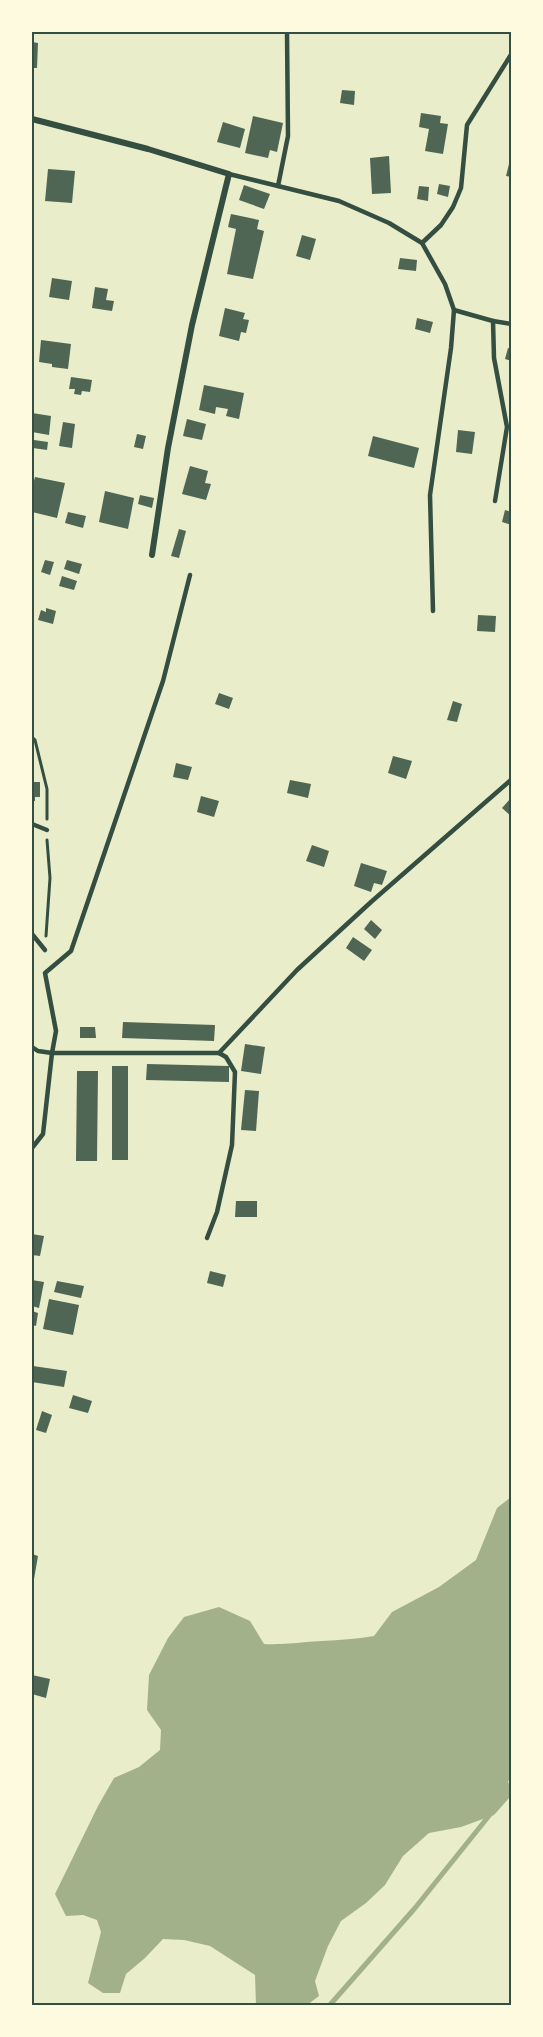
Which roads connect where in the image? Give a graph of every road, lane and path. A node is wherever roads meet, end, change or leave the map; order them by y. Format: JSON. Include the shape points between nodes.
{"nodes":[{"id":1,"x":287,"y":32,"type":"edge"},
{"id":2,"x":512,"y":53,"type":"edge"},
{"id":3,"x":32,"y":119,"type":"edge"},
{"id":4,"x":229,"y":174,"type":"junction"},
{"id":5,"x":278,"y":186,"type":"junction"},
{"id":6,"x":422,"y":243,"type":"junction"},
{"id":7,"x":454,"y":310,"type":"junction"},
{"id":8,"x":494,"y":321,"type":"junction"},
{"id":9,"x":512,"y":324,"type":"edge"},
{"id":10,"x":495,"y":501,"type":"dead end"},
{"id":11,"x":152,"y":555,"type":"dead end"},
{"id":12,"x":190,"y":575,"type":"dead end"},
{"id":13,"x":433,"y":611,"type":"dead end"},
{"id":14,"x":512,"y":779,"type":"edge"},
{"id":15,"x":32,"y":824,"type":"edge"},
{"id":16,"x":47,"y":830,"type":"dead end"},
{"id":17,"x":32,"y":934,"type":"edge"},
{"id":18,"x":45,"y":951,"type":"dead end"},
{"id":19,"x":32,"y":1047,"type":"edge"},
{"id":20,"x":52,"y":1053,"type":"junction"},
{"id":21,"x":219,"y":1053,"type":"junction"},
{"id":22,"x":32,"y":1148,"type":"edge"},
{"id":23,"x":207,"y":1238,"type":"dead end"}],
"edges":[{"from":1,"to":5,"type":"lane","via":[[288,136]]},
{"from":2,"to":6,"type":"lane","via":[[467,125],[463,177],[453,207]]},
{"from":3,"to":4,"type":"street"},
{"from":4,"to":5,"type":"lane"},
{"from":4,"to":11,"type":"street","via":[[192,325]]},
{"from":5,"to":6,"type":"lane","via":[[339,201]]},
{"from":6,"to":7,"type":"lane","via":[[445,284]]},
{"from":7,"to":8,"type":"lane"},
{"from":7,"to":13,"type":"lane","via":[[430,495]]},
{"from":8,"to":9,"type":"lane"},
{"from":8,"to":10,"type":"lane","via":[[494,358],[507,427]]},
{"from":12,"to":20,"type":"lane","via":[[163,681],[70,951],[45,973],[56,1031]]},
{"from":14,"to":21,"type":"lane","via":[[297,970]]},
{"from":15,"to":16,"type":"lane"},
{"from":17,"to":18,"type":"lane"},
{"from":19,"to":20,"type":"lane"},
{"from":20,"to":21,"type":"lane"},
{"from":20,"to":22,"type":"lane","via":[[43,1134]]},
{"from":21,"to":23,"type":"lane","via":[[235,1072],[232,1145]]}]}
